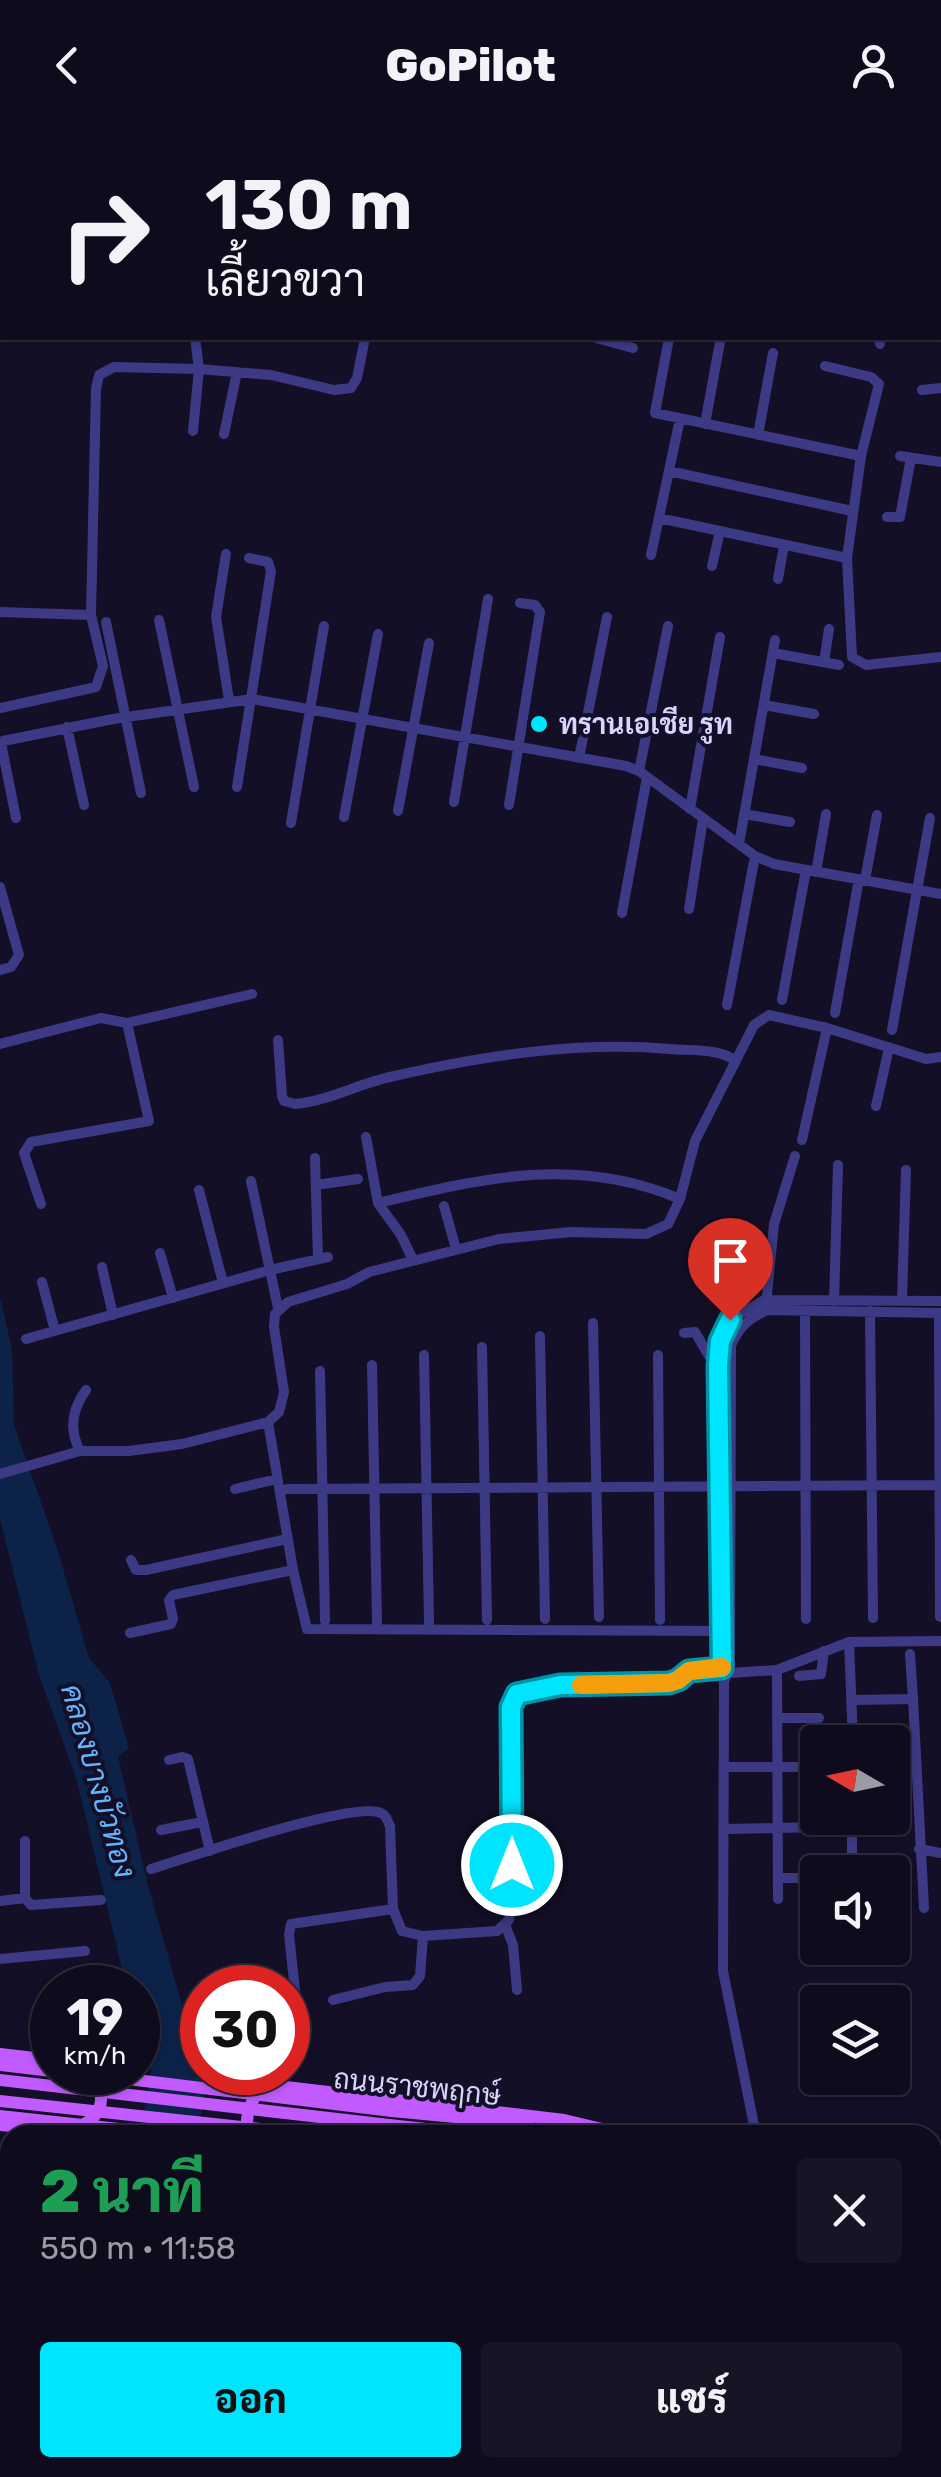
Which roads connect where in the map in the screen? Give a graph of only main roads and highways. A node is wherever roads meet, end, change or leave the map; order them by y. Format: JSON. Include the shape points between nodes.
{"nodes":[{"id":1,"x":0,"y":2054,"type":"edge"},
{"id":2,"x":30,"y":2057,"type":"edge"},
{"id":3,"x":0,"y":2065,"type":"edge"},
{"id":4,"x":30,"y":2068,"type":"edge"},
{"id":5,"x":0,"y":2080,"type":"edge"},
{"id":6,"x":160,"y":2085,"type":"edge"},
{"id":7,"x":101,"y":2095,"type":"edge"},
{"id":8,"x":0,"y":2101,"type":"edge"},
{"id":9,"x":0,"y":2116,"type":"edge"},
{"id":10,"x":390,"y":2118,"type":"junction"},
{"id":11,"x":80,"y":2125,"type":"edge"},
{"id":12,"x":82,"y":2125,"type":"edge"},
{"id":13,"x":223,"y":2125,"type":"edge"},
{"id":14,"x":247,"y":2125,"type":"edge"},
{"id":15,"x":428,"y":2125,"type":"edge"},
{"id":16,"x":497,"y":2125,"type":"edge"},
{"id":17,"x":585,"y":2125,"type":"edge"}],
"edges":[{"from":1,"to":2,"type":"main road"},
{"from":3,"to":4,"type":"main road"},
{"from":5,"to":10,"type":"main road","name":"ถนนราชพฤกษ์","bridge":true},
{"from":6,"to":10,"type":"main road","name":"ถนนราชพฤกษ์","bridge":true},
{"from":7,"to":11,"type":"main road","via":[[95,2116]]},
{"from":8,"to":13,"type":"main road","bridge":true},
{"from":9,"to":12,"type":"main road","bridge":true},
{"from":10,"to":15,"type":"main road","name":"ถนนราชพฤกษ์"},
{"from":10,"to":16,"type":"main road","name":"ถนนราชพฤกษ์"},
{"from":14,"to":17,"type":"main road","via":[[255,2095],[270,2085]]}]}
